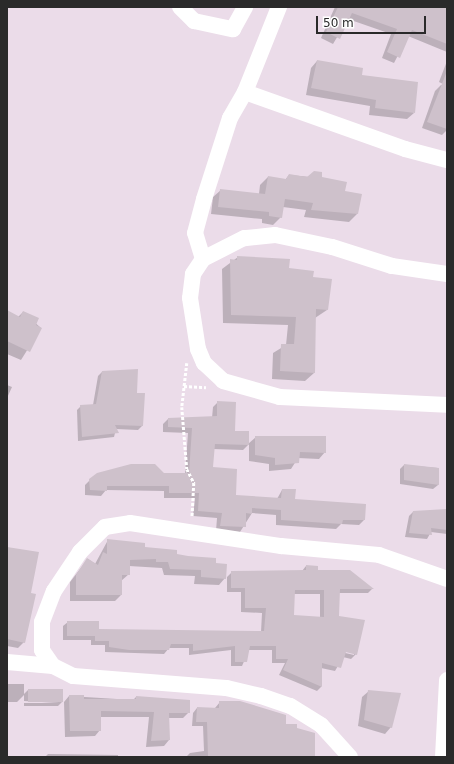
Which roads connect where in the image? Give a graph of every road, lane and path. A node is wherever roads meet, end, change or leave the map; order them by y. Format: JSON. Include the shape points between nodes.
{"nodes":[{"id":1,"x":180,"y":7,"type":"edge"},
{"id":2,"x":246,"y":7,"type":"edge"},
{"id":3,"x":279,"y":7,"type":"edge"},
{"id":4,"x":245,"y":92,"type":"junction"},
{"id":5,"x":447,"y":160,"type":"edge"},
{"id":6,"x":203,"y":259,"type":"junction"},
{"id":7,"x":447,"y":274,"type":"edge"},
{"id":8,"x":188,"y":356,"type":"dead end"},
{"id":9,"x":447,"y":405,"type":"edge"},
{"id":10,"x":190,"y":534,"type":"junction"},
{"id":11,"x":447,"y":579,"type":"edge"},
{"id":12,"x":7,"y":662,"type":"edge"},
{"id":13,"x":53,"y":666,"type":"junction"},
{"id":14,"x":447,"y":680,"type":"edge"},
{"id":15,"x":350,"y":757,"type":"edge"},
{"id":16,"x":443,"y":757,"type":"edge"}],
"edges":[{"from":1,"to":2,"type":"street","via":[[194,21],[233,29]]},
{"from":3,"to":4,"type":"street"},
{"from":4,"to":5,"type":"street","via":[[405,149]]},
{"from":4,"to":6,"type":"street","via":[[230,118],[195,233]]},
{"from":6,"to":7,"type":"street","via":[[244,238],[274,235],[332,247],[392,266]]},
{"from":6,"to":9,"type":"street","via":[[192,274],[192,327],[204,363],[223,381],[280,397]]},
{"from":8,"to":10,"type":"path","via":[[182,407],[187,469],[194,483]]},
{"from":10,"to":11,"type":"street","via":[[379,555]]},
{"from":10,"to":13,"type":"street","via":[[130,523],[105,527],[80,552],[54,591],[42,622],[42,650]]},
{"from":12,"to":13,"type":"street"},
{"from":13,"to":15,"type":"street","via":[[73,676],[226,688],[261,696],[290,706],[321,725]]},
{"from":14,"to":16,"type":"street"}]}
